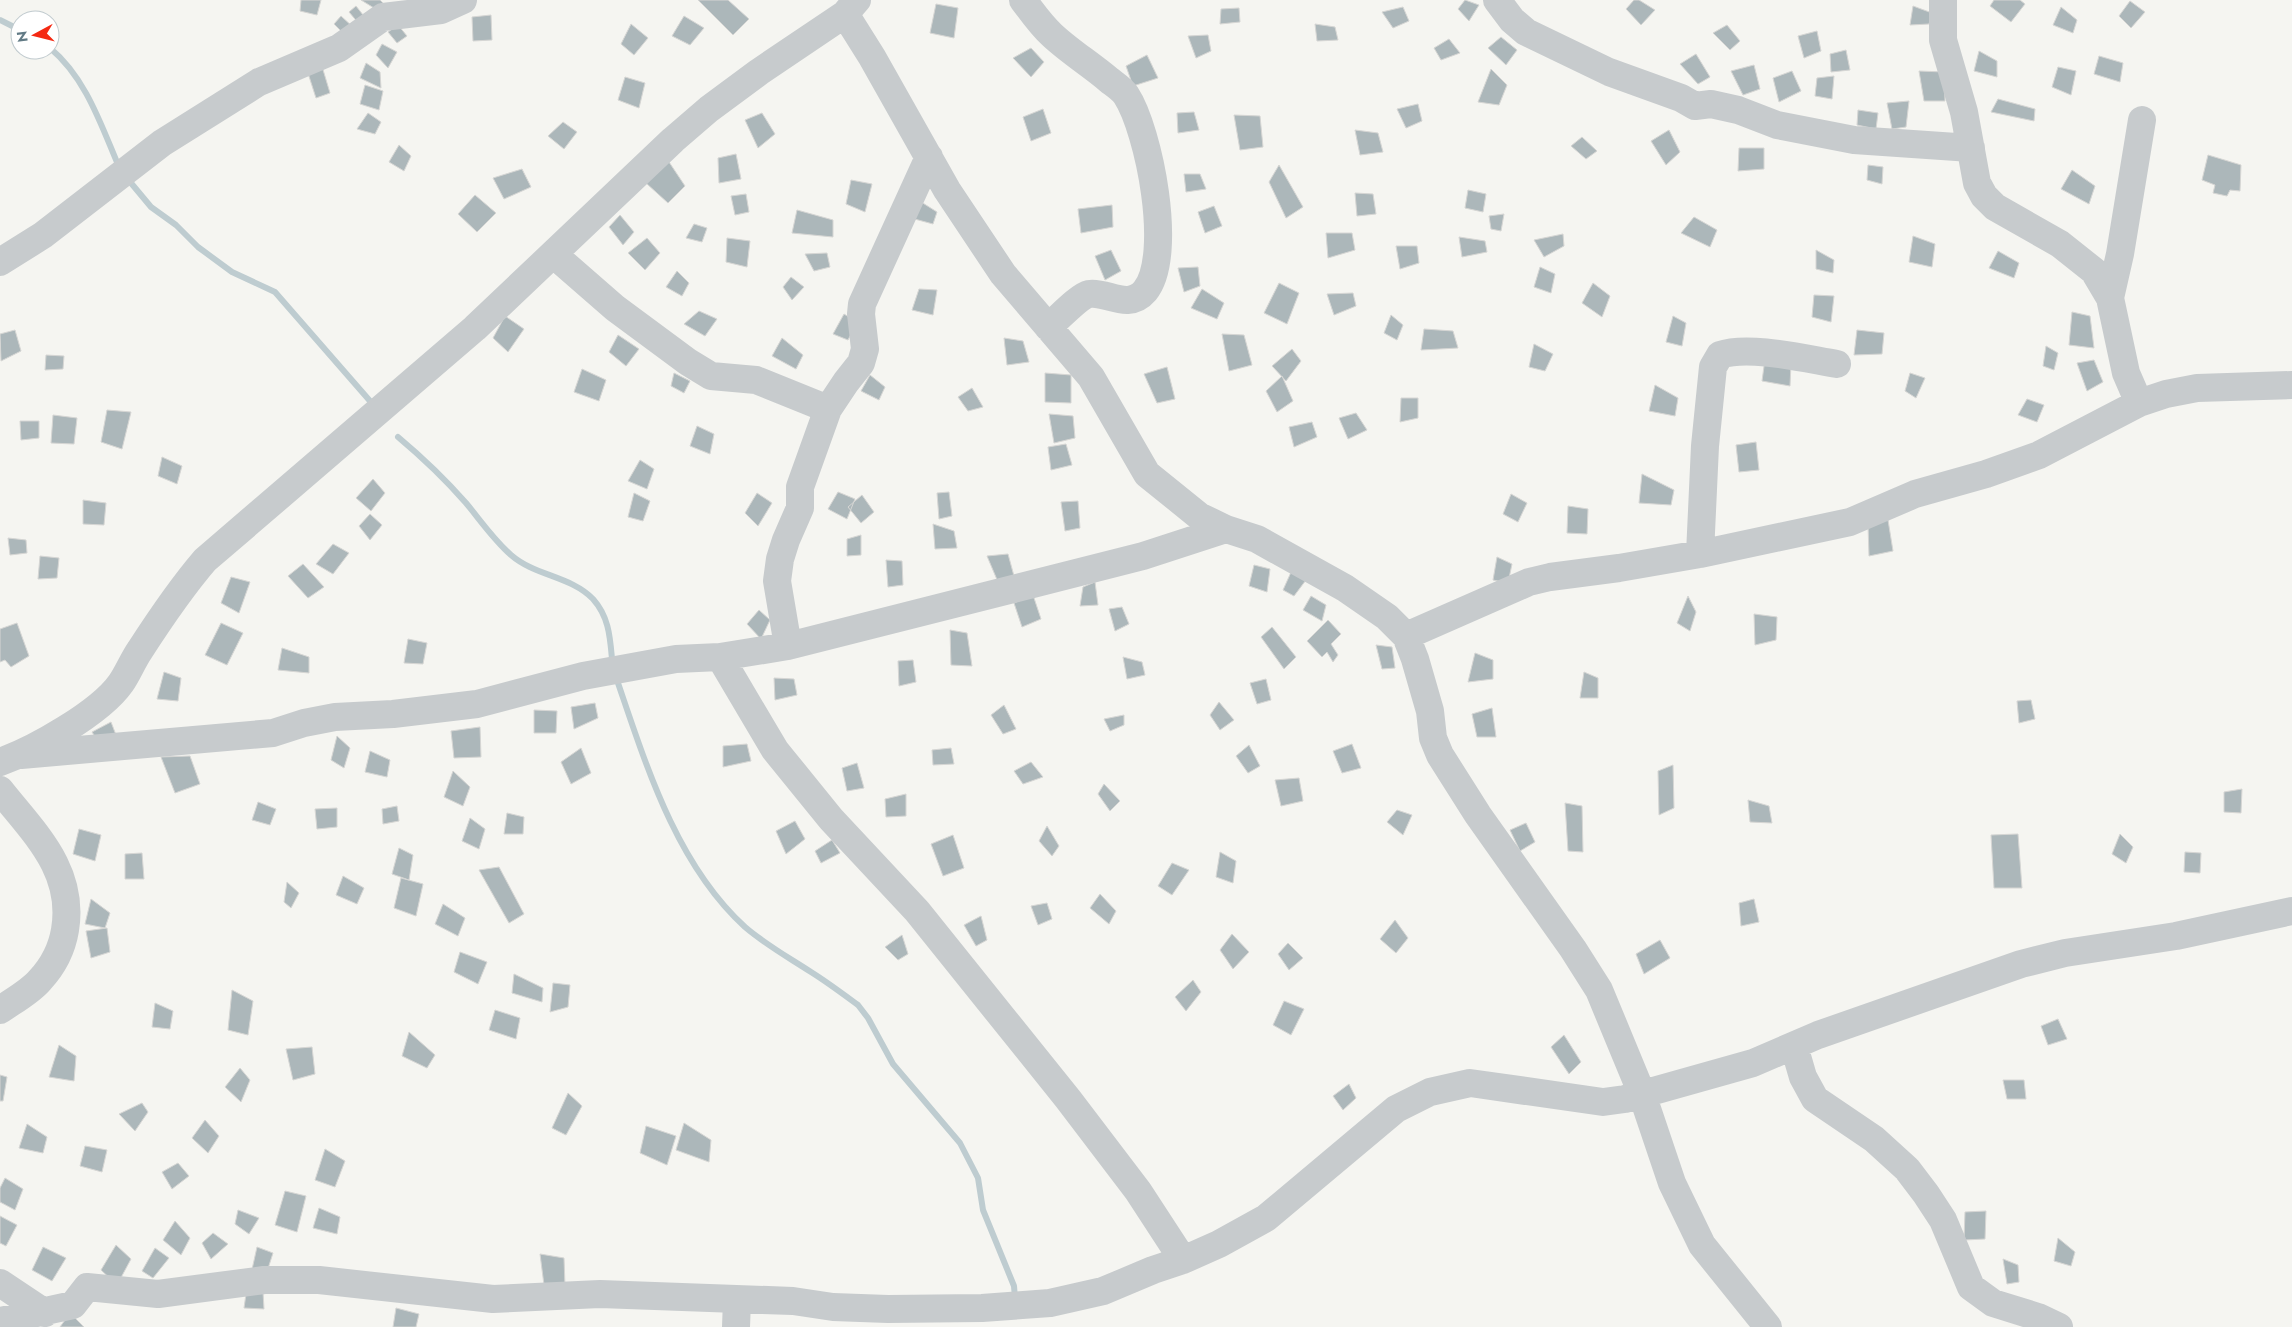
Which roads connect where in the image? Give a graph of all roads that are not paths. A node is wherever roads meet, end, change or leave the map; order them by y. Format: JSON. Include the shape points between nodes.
{"nodes":[{"id":1,"x":463,"y":0,"type":"edge"},
{"id":2,"x":1023,"y":0,"type":"edge"},
{"id":3,"x":1497,"y":0,"type":"edge"},
{"id":4,"x":1943,"y":0,"type":"edge"},
{"id":5,"x":851,"y":7,"type":"edge"},
{"id":6,"x":2142,"y":120,"type":"dead end"},
{"id":7,"x":1971,"y":148,"type":"junction"},
{"id":8,"x":928,"y":157,"type":"junction"},
{"id":9,"x":553,"y":254,"type":"junction"},
{"id":10,"x":0,"y":262,"type":"edge"},
{"id":11,"x":2110,"y":298,"type":"junction"},
{"id":12,"x":1048,"y":327,"type":"junction"},
{"id":13,"x":1837,"y":364,"type":"dead end"},
{"id":14,"x":2292,"y":385,"type":"edge"},
{"id":15,"x":2139,"y":403,"type":"junction"},
{"id":16,"x":828,"y":409,"type":"junction"},
{"id":17,"x":1226,"y":529,"type":"junction"},
{"id":18,"x":1700,"y":554,"type":"junction"},
{"id":19,"x":1406,"y":636,"type":"junction"},
{"id":20,"x":788,"y":646,"type":"junction"},
{"id":21,"x":720,"y":657,"type":"junction"},
{"id":22,"x":11,"y":758,"type":"edge"},
{"id":23,"x":0,"y":790,"type":"edge"},
{"id":24,"x":2292,"y":912,"type":"edge"},
{"id":25,"x":0,"y":1010,"type":"edge"},
{"id":26,"x":1794,"y":1046,"type":"junction"},
{"id":27,"x":1642,"y":1094,"type":"junction"},
{"id":28,"x":1183,"y":1260,"type":"junction"},
{"id":29,"x":0,"y":1282,"type":"edge"},
{"id":30,"x":737,"y":1300,"type":"junction"},
{"id":31,"x":45,"y":1313,"type":"junction"},
{"id":32,"x":0,"y":1321,"type":"edge"},
{"id":33,"x":736,"y":1327,"type":"edge"},
{"id":34,"x":1768,"y":1327,"type":"edge"},
{"id":35,"x":2059,"y":1327,"type":"edge"}],
"edges":[{"from":1,"to":10,"type":"street","via":[[441,10],[384,17],[339,48],[258,82],[162,142],[43,235]]},
{"from":2,"to":12,"type":"street","via":[[1052,35],[1125,93],[1139,120],[1147,151],[1160,243],[1156,268],[1144,292],[1129,300],[1086,294]]},
{"from":3,"to":7,"type":"street","via":[[1526,32],[1609,72],[1696,106],[1711,104],[1777,125],[1854,140]]},
{"from":4,"to":7,"type":"street","via":[[1943,40]]},
{"from":5,"to":8,"type":"street","via":[[872,57]]},
{"from":5,"to":9,"type":"street","via":[[709,109]]},
{"from":6,"to":11,"type":"street"},
{"from":7,"to":11,"type":"street","via":[[1977,183],[1984,196],[1995,207],[2060,244],[2094,270]]},
{"from":8,"to":12,"type":"street","via":[[1002,274]]},
{"from":8,"to":16,"type":"street","via":[[862,304],[865,350],[861,363]]},
{"from":9,"to":16,"type":"street","via":[[615,308],[711,376],[756,380]]},
{"from":9,"to":22,"type":"street","via":[[475,328],[205,560],[183,585],[120,684],[98,706]]},
{"from":11,"to":15,"type":"street","via":[[2126,373]]},
{"from":12,"to":17,"type":"street","via":[[1091,378],[1147,474],[1199,516]]},
{"from":13,"to":18,"type":"street","via":[[1772,354],[1730,351],[1720,354],[1713,367],[1705,446]]},
{"from":14,"to":15,"type":"street","via":[[2197,388]]},
{"from":15,"to":18,"type":"street","via":[[2039,456],[1915,494],[1850,522]]},
{"from":16,"to":20,"type":"street","via":[[800,487],[800,508],[780,560],[777,581]]},
{"from":17,"to":19,"type":"street","via":[[1257,539],[1345,588],[1388,617]]},
{"from":17,"to":20,"type":"street","via":[[1142,556]]},
{"from":18,"to":19,"type":"street","via":[[1529,582]]},
{"from":19,"to":27,"type":"street","via":[[1416,659],[1430,711],[1433,738],[1440,755],[1598,990]]},
{"from":20,"to":21,"type":"street"},
{"from":21,"to":22,"type":"street","via":[[676,659],[583,676],[477,704],[335,717],[273,734]]},
{"from":21,"to":28,"type":"street","via":[[775,750],[831,820],[917,911],[1068,1099],[1138,1191]]},
{"from":23,"to":25,"type":"street","via":[[37,833],[57,866],[69,909],[63,944],[40,981]]},
{"from":24,"to":26,"type":"street","via":[[2176,936],[2065,953],[2021,964],[1911,1001]]},
{"from":26,"to":27,"type":"street","via":[[1753,1063]]},
{"from":26,"to":35,"type":"street","via":[[1803,1076],[1815,1099],[1874,1139],[1907,1169],[1926,1194],[1943,1220],[1971,1287],[1993,1303]]},
{"from":27,"to":28,"type":"street","via":[[1603,1102],[1470,1083],[1430,1092],[1396,1109],[1266,1218]]},
{"from":27,"to":34,"type":"street","via":[[1672,1183],[1702,1245]]},
{"from":28,"to":30,"type":"street","via":[[1103,1291],[1050,1303],[888,1309]]},
{"from":29,"to":31,"type":"street"},
{"from":30,"to":31,"type":"street","via":[[600,1294],[493,1300],[319,1280],[264,1280],[158,1294],[87,1287],[73,1305]]},
{"from":30,"to":33,"type":"street"},
{"from":31,"to":32,"type":"street"}]}
